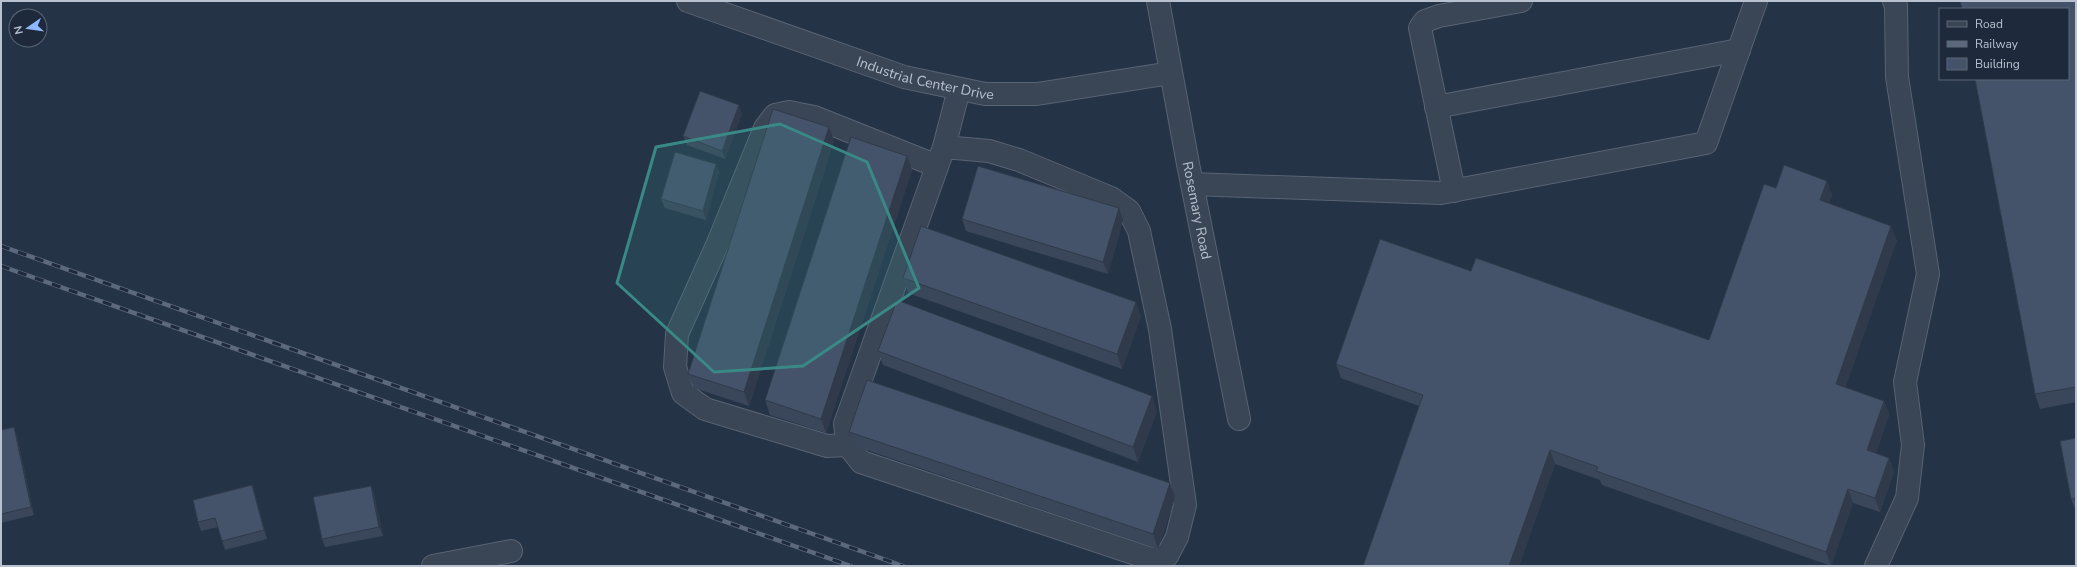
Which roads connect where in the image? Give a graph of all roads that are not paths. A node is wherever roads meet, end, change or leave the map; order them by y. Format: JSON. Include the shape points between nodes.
{"nodes":[{"id":1,"x":688,"y":1,"type":"edge"},
{"id":2,"x":1158,"y":1,"type":"edge"},
{"id":3,"x":1521,"y":1,"type":"edge"},
{"id":4,"x":1756,"y":1,"type":"edge"},
{"id":5,"x":1894,"y":1,"type":"edge"},
{"id":6,"x":1739,"y":50,"type":"junction"},
{"id":7,"x":1171,"y":73,"type":"junction"},
{"id":8,"x":959,"y":88,"type":"junction"},
{"id":9,"x":1436,"y":107,"type":"junction"},
{"id":10,"x":940,"y":156,"type":"junction"},
{"id":11,"x":1192,"y":184,"type":"junction"},
{"id":12,"x":1454,"y":191,"type":"junction"},
{"id":13,"x":1239,"y":419,"type":"dead end"},
{"id":14,"x":848,"y":445,"type":"junction"},
{"id":15,"x":511,"y":551,"type":"dead end"},
{"id":16,"x":433,"y":566,"type":"edge"},
{"id":17,"x":1876,"y":566,"type":"edge"}],
"edges":[{"from":1,"to":8,"type":"street","name":"Industrial Center Drive","via":[[904,77]]},
{"from":2,"to":7,"type":"street","name":"Rosemary Road"},
{"from":3,"to":9,"type":"street","via":[[1439,16],[1425,21],[1420,28]]},
{"from":4,"to":6,"type":"street"},
{"from":5,"to":17,"type":"street","via":[[1896,77],[1928,274],[1905,382],[1913,445],[1907,498]]},
{"from":6,"to":9,"type":"street"},
{"from":6,"to":12,"type":"street","via":[[1706,143]]},
{"from":7,"to":8,"type":"street","name":"Industrial Center Drive","via":[[1037,94],[985,94]]},
{"from":7,"to":11,"type":"street","name":"Rosemary Road"},
{"from":8,"to":10,"type":"street"},
{"from":9,"to":12,"type":"street"},
{"from":10,"to":14,"type":"street","via":[[845,424]]},
{"from":10,"to":14,"type":"street","via":[[814,117],[789,112],[775,115],[765,128],[677,334],[675,367],[683,393],[705,409],[827,446]]},
{"from":10,"to":14,"type":"street","via":[[989,150],[1111,198],[1129,211],[1139,231],[1160,328],[1174,421],[1186,505],[1177,537],[1167,556],[1151,558],[861,462]]},
{"from":11,"to":12,"type":"street","via":[[1441,193]]},
{"from":11,"to":13,"type":"street","name":"Rosemary Road"},
{"from":15,"to":16,"type":"street"}]}
